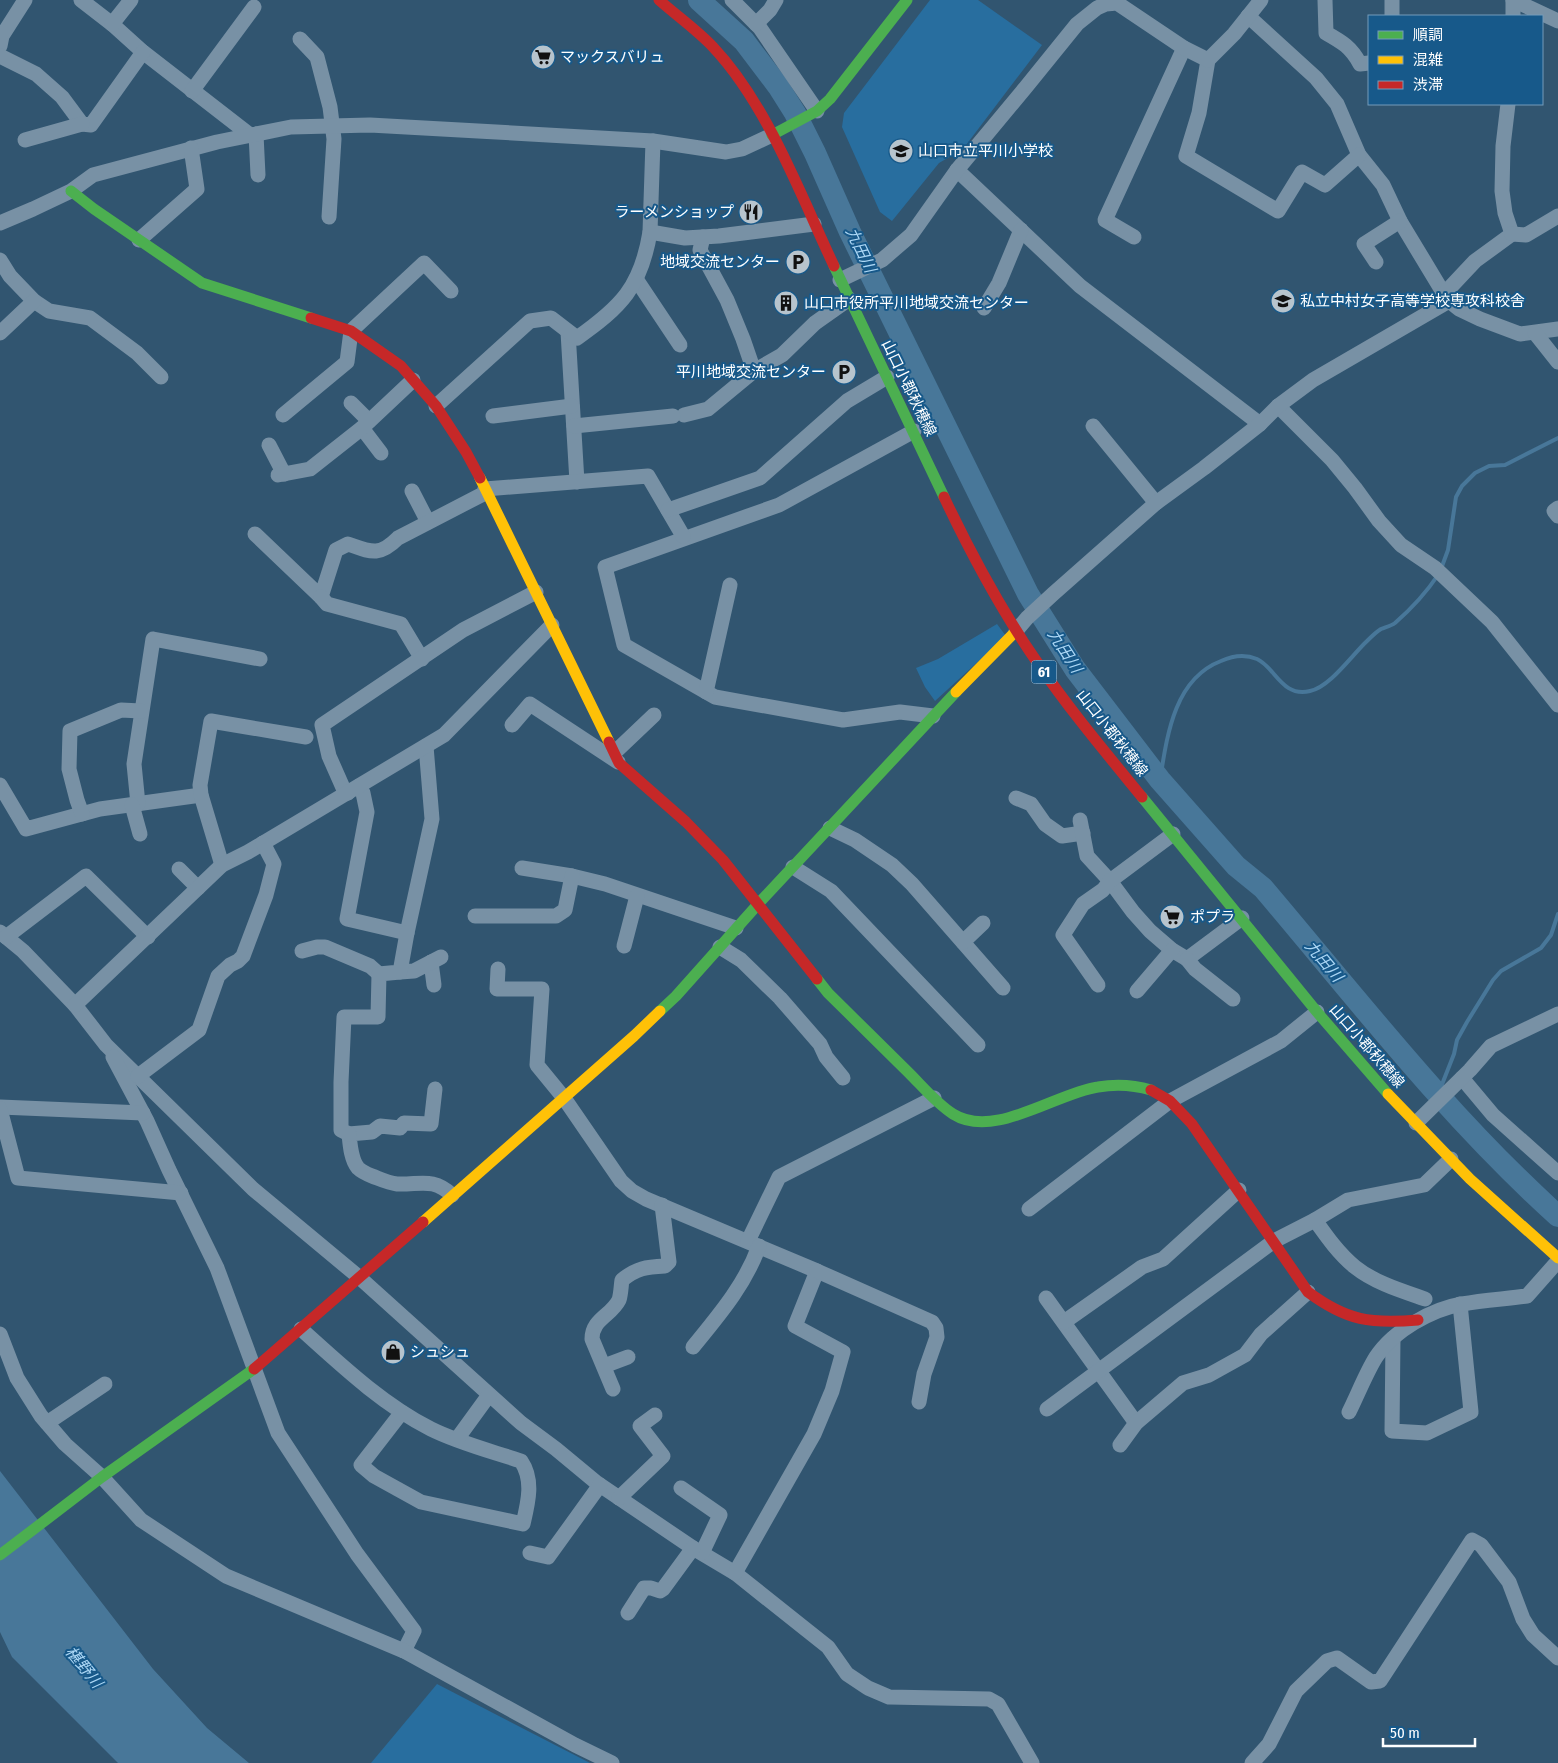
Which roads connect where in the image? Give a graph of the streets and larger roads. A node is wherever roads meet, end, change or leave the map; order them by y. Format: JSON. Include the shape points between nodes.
{"nodes":[{"id":1,"x":25,"y":0,"type":"edge"},
{"id":2,"x":81,"y":0,"type":"edge"},
{"id":3,"x":131,"y":0,"type":"edge"},
{"id":4,"x":658,"y":0,"type":"edge"},
{"id":5,"x":732,"y":0,"type":"edge"},
{"id":6,"x":776,"y":0,"type":"edge"},
{"id":7,"x":907,"y":0,"type":"edge"},
{"id":8,"x":1261,"y":0,"type":"edge"},
{"id":9,"x":1325,"y":0,"type":"edge"},
{"id":10,"x":1392,"y":0,"type":"edge"},
{"id":11,"x":1513,"y":0,"type":"edge"},
{"id":12,"x":254,"y":7,"type":"dead end"},
{"id":13,"x":1392,"y":15,"type":"edge"},
{"id":14,"x":1513,"y":15,"type":"edge"},
{"id":15,"x":1248,"y":16,"type":"junction"},
{"id":16,"x":1558,"y":21,"type":"edge"},
{"id":17,"x":112,"y":24,"type":"junction"},
{"id":18,"x":756,"y":24,"type":"junction"},
{"id":19,"x":300,"y":39,"type":"dead end"},
{"id":20,"x":0,"y":46,"type":"edge"},
{"id":21,"x":1184,"y":48,"type":"junction"},
{"id":22,"x":143,"y":52,"type":"junction"},
{"id":23,"x":0,"y":56,"type":"edge"},
{"id":24,"x":1208,"y":60,"type":"junction"},
{"id":25,"x":1368,"y":63,"type":"edge"},
{"id":26,"x":192,"y":91,"type":"junction"},
{"id":27,"x":1508,"y":105,"type":"edge"},
{"id":28,"x":815,"y":112,"type":"junction"},
{"id":29,"x":82,"y":124,"type":"junction"},
{"id":30,"x":332,"y":126,"type":"junction"},
{"id":31,"x":778,"y":131,"type":"junction"},
{"id":32,"x":253,"y":135,"type":"junction"},
{"id":33,"x":26,"y":140,"type":"dead end"},
{"id":34,"x":653,"y":141,"type":"junction"},
{"id":35,"x":191,"y":148,"type":"junction"},
{"id":36,"x":1359,"y":155,"type":"junction"},
{"id":37,"x":957,"y":170,"type":"junction"},
{"id":38,"x":258,"y":175,"type":"dead end"},
{"id":39,"x":71,"y":190,"type":"junction"},
{"id":40,"x":1558,"y":216,"type":"edge"},
{"id":41,"x":329,"y":217,"type":"dead end"},
{"id":42,"x":1400,"y":221,"type":"junction"},
{"id":43,"x":0,"y":223,"type":"edge"},
{"id":44,"x":814,"y":224,"type":"junction"},
{"id":45,"x":1021,"y":230,"type":"junction"},
{"id":46,"x":650,"y":232,"type":"junction"},
{"id":47,"x":1512,"y":234,"type":"junction"},
{"id":48,"x":703,"y":237,"type":"junction"},
{"id":49,"x":1134,"y":237,"type":"dead end"},
{"id":50,"x":139,"y":240,"type":"junction"},
{"id":51,"x":0,"y":260,"type":"edge"},
{"id":52,"x":1376,"y":262,"type":"dead end"},
{"id":53,"x":847,"y":277,"type":"junction"},
{"id":54,"x":636,"y":279,"type":"junction"},
{"id":55,"x":451,"y":291,"type":"dead end"},
{"id":56,"x":1447,"y":298,"type":"junction"},
{"id":57,"x":849,"y":299,"type":"junction"},
{"id":58,"x":34,"y":301,"type":"junction"},
{"id":59,"x":984,"y":308,"type":"dead end"},
{"id":60,"x":1558,"y":329,"type":"edge"},
{"id":61,"x":351,"y":331,"type":"junction"},
{"id":62,"x":568,"y":332,"type":"junction"},
{"id":63,"x":1535,"y":333,"type":"junction"},
{"id":64,"x":0,"y":334,"type":"edge"},
{"id":65,"x":680,"y":345,"type":"dead end"},
{"id":66,"x":1558,"y":362,"type":"edge"},
{"id":67,"x":754,"y":371,"type":"junction"},
{"id":68,"x":162,"y":377,"type":"dead end"},
{"id":69,"x":887,"y":377,"type":"junction"},
{"id":70,"x":413,"y":380,"type":"junction"},
{"id":71,"x":351,"y":403,"type":"dead end"},
{"id":72,"x":436,"y":406,"type":"junction"},
{"id":73,"x":572,"y":406,"type":"junction"},
{"id":74,"x":1278,"y":406,"type":"junction"},
{"id":75,"x":283,"y":415,"type":"dead end"},
{"id":76,"x":493,"y":416,"type":"dead end"},
{"id":77,"x":1260,"y":424,"type":"junction"},
{"id":78,"x":366,"y":425,"type":"junction"},
{"id":79,"x":574,"y":426,"type":"junction"},
{"id":80,"x":1093,"y":426,"type":"dead end"},
{"id":81,"x":914,"y":431,"type":"junction"},
{"id":82,"x":269,"y":445,"type":"dead end"},
{"id":83,"x":381,"y":454,"type":"dead end"},
{"id":84,"x":577,"y":482,"type":"junction"},
{"id":85,"x":412,"y":491,"type":"dead end"},
{"id":86,"x":486,"y":491,"type":"junction"},
{"id":87,"x":1156,"y":503,"type":"junction"},
{"id":88,"x":1558,"y":508,"type":"edge"},
{"id":89,"x":668,"y":510,"type":"junction"},
{"id":90,"x":1558,"y":516,"type":"edge"},
{"id":91,"x":428,"y":522,"type":"junction"},
{"id":92,"x":255,"y":534,"type":"dead end"},
{"id":93,"x":683,"y":536,"type":"dead end"},
{"id":94,"x":730,"y":585,"type":"dead end"},
{"id":95,"x":536,"y":592,"type":"junction"},
{"id":96,"x":321,"y":597,"type":"junction"},
{"id":97,"x":552,"y":626,"type":"junction"},
{"id":98,"x":1016,"y":631,"type":"junction"},
{"id":99,"x":260,"y":659,"type":"dead end"},
{"id":100,"x":422,"y":659,"type":"junction"},
{"id":101,"x":706,"y":692,"type":"junction"},
{"id":102,"x":1558,"y":705,"type":"edge"},
{"id":103,"x":141,"y":711,"type":"junction"},
{"id":104,"x":654,"y":715,"type":"dead end"},
{"id":105,"x":933,"y":716,"type":"junction"},
{"id":106,"x":512,"y":725,"type":"dead end"},
{"id":107,"x":306,"y":737,"type":"dead end"},
{"id":108,"x":426,"y":746,"type":"junction"},
{"id":109,"x":617,"y":758,"type":"junction"},
{"id":110,"x":0,"y":785,"type":"edge"},
{"id":111,"x":353,"y":789,"type":"junction"},
{"id":112,"x":201,"y":794,"type":"junction"},
{"id":113,"x":1016,"y":798,"type":"dead end"},
{"id":114,"x":135,"y":804,"type":"junction"},
{"id":115,"x":82,"y":814,"type":"junction"},
{"id":116,"x":830,"y":828,"type":"junction"},
{"id":117,"x":140,"y":834,"type":"dead end"},
{"id":118,"x":1173,"y":834,"type":"junction"},
{"id":119,"x":263,"y":843,"type":"junction"},
{"id":120,"x":222,"y":865,"type":"junction"},
{"id":121,"x":793,"y":867,"type":"junction"},
{"id":122,"x":522,"y":868,"type":"dead end"},
{"id":123,"x":180,"y":869,"type":"dead end"},
{"id":124,"x":572,"y":876,"type":"junction"},
{"id":125,"x":1110,"y":880,"type":"junction"},
{"id":126,"x":198,"y":888,"type":"junction"},
{"id":127,"x":637,"y":896,"type":"junction"},
{"id":128,"x":759,"y":903,"type":"junction"},
{"id":129,"x":475,"y":916,"type":"dead end"},
{"id":130,"x":1242,"y":918,"type":"junction"},
{"id":131,"x":983,"y":923,"type":"dead end"},
{"id":132,"x":736,"y":928,"type":"junction"},
{"id":133,"x":406,"y":933,"type":"junction"},
{"id":134,"x":3,"y":934,"type":"edge"},
{"id":135,"x":148,"y":937,"type":"junction"},
{"id":136,"x":962,"y":942,"type":"junction"},
{"id":137,"x":624,"y":946,"type":"dead end"},
{"id":138,"x":720,"y":947,"type":"junction"},
{"id":139,"x":1172,"y":950,"type":"junction"},
{"id":140,"x":302,"y":951,"type":"dead end"},
{"id":141,"x":1187,"y":959,"type":"junction"},
{"id":142,"x":498,"y":969,"type":"dead end"},
{"id":143,"x":400,"y":972,"type":"junction"},
{"id":144,"x":379,"y":974,"type":"junction"},
{"id":145,"x":434,"y":985,"type":"dead end"},
{"id":146,"x":1098,"y":985,"type":"dead end"},
{"id":147,"x":1003,"y":988,"type":"dead end"},
{"id":148,"x":1137,"y":991,"type":"dead end"},
{"id":149,"x":1234,"y":999,"type":"dead end"},
{"id":150,"x":75,"y":1005,"type":"junction"},
{"id":151,"x":1317,"y":1012,"type":"junction"},
{"id":152,"x":1558,"y":1014,"type":"edge"},
{"id":153,"x":106,"y":1045,"type":"junction"},
{"id":154,"x":978,"y":1045,"type":"dead end"},
{"id":155,"x":138,"y":1076,"type":"junction"},
{"id":156,"x":843,"y":1078,"type":"dead end"},
{"id":157,"x":1459,"y":1081,"type":"junction"},
{"id":158,"x":435,"y":1089,"type":"dead end"},
{"id":159,"x":564,"y":1098,"type":"junction"},
{"id":160,"x":934,"y":1098,"type":"junction"},
{"id":161,"x":1170,"y":1101,"type":"junction"},
{"id":162,"x":0,"y":1108,"type":"edge"},
{"id":163,"x":143,"y":1113,"type":"junction"},
{"id":164,"x":1420,"y":1118,"type":"junction"},
{"id":165,"x":349,"y":1134,"type":"junction"},
{"id":166,"x":1451,"y":1159,"type":"junction"},
{"id":167,"x":1558,"y":1173,"type":"edge"},
{"id":168,"x":1239,"y":1190,"type":"junction"},
{"id":169,"x":181,"y":1193,"type":"junction"},
{"id":170,"x":452,"y":1195,"type":"junction"},
{"id":171,"x":662,"y":1205,"type":"junction"},
{"id":172,"x":1028,"y":1208,"type":"dead end"},
{"id":173,"x":1315,"y":1220,"type":"junction"},
{"id":174,"x":1274,"y":1241,"type":"junction"},
{"id":175,"x":754,"y":1243,"type":"junction"},
{"id":176,"x":1558,"y":1260,"type":"edge"},
{"id":177,"x":817,"y":1271,"type":"junction"},
{"id":178,"x":360,"y":1278,"type":"junction"},
{"id":179,"x":1308,"y":1292,"type":"junction"},
{"id":180,"x":1046,"y":1298,"type":"dead end"},
{"id":181,"x":1426,"y":1299,"type":"dead end"},
{"id":182,"x":1460,"y":1304,"type":"junction"},
{"id":183,"x":1418,"y":1320,"type":"junction"},
{"id":184,"x":1064,"y":1322,"type":"junction"},
{"id":185,"x":301,"y":1329,"type":"junction"},
{"id":186,"x":0,"y":1334,"type":"edge"},
{"id":187,"x":1393,"y":1338,"type":"junction"},
{"id":188,"x":693,"y":1347,"type":"dead end"},
{"id":189,"x":628,"y":1357,"type":"dead end"},
{"id":190,"x":604,"y":1366,"type":"junction"},
{"id":191,"x":255,"y":1369,"type":"junction"},
{"id":192,"x":1099,"y":1372,"type":"junction"},
{"id":193,"x":105,"y":1384,"type":"dead end"},
{"id":194,"x":613,"y":1389,"type":"dead end"},
{"id":195,"x":489,"y":1395,"type":"junction"},
{"id":196,"x":920,"y":1402,"type":"dead end"},
{"id":197,"x":1047,"y":1409,"type":"dead end"},
{"id":198,"x":402,"y":1412,"type":"junction"},
{"id":199,"x":1350,"y":1412,"type":"dead end"},
{"id":200,"x":655,"y":1415,"type":"dead end"},
{"id":201,"x":47,"y":1423,"type":"junction"},
{"id":202,"x":1136,"y":1423,"type":"junction"},
{"id":203,"x":458,"y":1440,"type":"junction"},
{"id":204,"x":1120,"y":1445,"type":"dead end"},
{"id":205,"x":98,"y":1481,"type":"junction"},
{"id":206,"x":600,"y":1485,"type":"junction"},
{"id":207,"x":681,"y":1488,"type":"dead end"},
{"id":208,"x":619,"y":1498,"type":"junction"},
{"id":209,"x":698,"y":1550,"type":"junction"},
{"id":210,"x":530,"y":1553,"type":"dead end"},
{"id":211,"x":0,"y":1555,"type":"edge"},
{"id":212,"x":735,"y":1573,"type":"junction"},
{"id":213,"x":628,"y":1613,"type":"dead end"},
{"id":214,"x":404,"y":1651,"type":"junction"},
{"id":215,"x":1558,"y":1658,"type":"edge"},
{"id":216,"x":612,"y":1763,"type":"edge"},
{"id":217,"x":1032,"y":1763,"type":"edge"},
{"id":218,"x":1252,"y":1763,"type":"edge"}],
"edges":[{"from":1,"to":20,"type":"street","via":[[2,36]]},
{"from":2,"to":17,"type":"street"},
{"from":3,"to":17,"type":"street"},
{"from":4,"to":31,"type":"street","name":"山口小郡秋穂線","number":"61","via":[[713,47]]},
{"from":5,"to":18,"type":"street"},
{"from":6,"to":18,"type":"street"},
{"from":7,"to":28,"type":"street","via":[[843,84]]},
{"from":8,"to":15,"type":"street"},
{"from":9,"to":25,"type":"street","via":[[1326,33],[1345,44],[1360,64]]},
{"from":10,"to":13,"type":"street"},
{"from":11,"to":14,"type":"street"},
{"from":11,"to":16,"type":"street"},
{"from":12,"to":26,"type":"street"},
{"from":15,"to":24,"type":"street"},
{"from":15,"to":36,"type":"street","via":[[1316,78],[1336,104]]},
{"from":17,"to":22,"type":"street"},
{"from":18,"to":28,"type":"street"},
{"from":19,"to":30,"type":"street","via":[[317,57]]},
{"from":21,"to":24,"type":"street"},
{"from":21,"to":37,"type":"street","via":[[1117,3],[1097,8],[1076,24]]},
{"from":21,"to":49,"type":"street","via":[[1104,220]]},
{"from":22,"to":26,"type":"street"},
{"from":22,"to":29,"type":"street","via":[[91,125]]},
{"from":23,"to":29,"type":"street","via":[[36,74],[62,97]]},
{"from":24,"to":36,"type":"street","via":[[1199,113],[1186,156],[1278,211],[1302,172],[1325,185]]},
{"from":26,"to":32,"type":"street"},
{"from":27,"to":47,"type":"street","via":[[1502,191]]},
{"from":28,"to":31,"type":"street"},
{"from":29,"to":33,"type":"street"},
{"from":30,"to":32,"type":"street","via":[[291,127]]},
{"from":30,"to":34,"type":"street","via":[[370,125]]},
{"from":30,"to":41,"type":"street"},
{"from":31,"to":34,"type":"street","via":[[742,150],[726,152]]},
{"from":31,"to":44,"type":"street","name":"山口小郡秋穂線","number":"61"},
{"from":32,"to":35,"type":"street"},
{"from":32,"to":38,"type":"street"},
{"from":34,"to":46,"type":"street"},
{"from":35,"to":39,"type":"street","via":[[93,175]]},
{"from":35,"to":50,"type":"street","via":[[197,189]]},
{"from":36,"to":42,"type":"street","via":[[1383,185]]},
{"from":37,"to":45,"type":"street"},
{"from":37,"to":53,"type":"street","via":[[911,234],[882,260]]},
{"from":39,"to":43,"type":"street"},
{"from":39,"to":50,"type":"street"},
{"from":40,"to":47,"type":"street","via":[[1526,235]]},
{"from":42,"to":52,"type":"street","via":[[1364,244]]},
{"from":42,"to":56,"type":"street"},
{"from":44,"to":48,"type":"street"},
{"from":44,"to":53,"type":"street","name":"山口小郡秋穂線","number":"61"},
{"from":45,"to":59,"type":"street","via":[[999,283]]},
{"from":45,"to":77,"type":"street","via":[[1080,286]]},
{"from":46,"to":48,"type":"street","via":[[685,238]]},
{"from":46,"to":54,"type":"street","via":[[646,257]]},
{"from":47,"to":56,"type":"street","via":[[1474,261]]},
{"from":48,"to":67,"type":"street","via":[[700,250],[727,300]]},
{"from":50,"to":61,"type":"street","via":[[202,283]]},
{"from":51,"to":58,"type":"street","via":[[10,276]]},
{"from":53,"to":57,"type":"street","name":"山口小郡秋穂線","number":"61"},
{"from":54,"to":62,"type":"street","via":[[608,316],[577,338]]},
{"from":54,"to":65,"type":"street"},
{"from":55,"to":61,"type":"street","via":[[424,264]]},
{"from":56,"to":63,"type":"street","via":[[1459,309],[1480,319],[1520,334]]},
{"from":56,"to":74,"type":"street","via":[[1313,380]]},
{"from":57,"to":67,"type":"street","via":[[815,323],[782,355]]},
{"from":57,"to":69,"type":"street","name":"山口小郡秋穂線","number":"61"},
{"from":58,"to":64,"type":"street"},
{"from":58,"to":68,"type":"street","via":[[49,311],[90,318],[137,353]]},
{"from":60,"to":63,"type":"street"},
{"from":61,"to":70,"type":"street","via":[[400,366]]},
{"from":61,"to":75,"type":"street","via":[[347,362]]},
{"from":62,"to":72,"type":"street","via":[[551,318],[530,321]]},
{"from":62,"to":73,"type":"street"},
{"from":63,"to":66,"type":"street"},
{"from":67,"to":79,"type":"street","via":[[708,409],[678,416]]},
{"from":69,"to":81,"type":"street","name":"山口小郡秋穂線","number":"61"},
{"from":69,"to":89,"type":"street","via":[[847,401],[760,478]]},
{"from":70,"to":72,"type":"street"},
{"from":70,"to":78,"type":"street"},
{"from":71,"to":78,"type":"street"},
{"from":72,"to":86,"type":"street","via":[[466,452]]},
{"from":73,"to":76,"type":"street"},
{"from":73,"to":79,"type":"street"},
{"from":74,"to":77,"type":"street"},
{"from":74,"to":102,"type":"street","via":[[1332,460],[1401,545],[1435,568],[1492,622]]},
{"from":77,"to":87,"type":"street"},
{"from":78,"to":82,"type":"street","via":[[310,469],[281,475]]},
{"from":78,"to":83,"type":"street"},
{"from":79,"to":84,"type":"street"},
{"from":80,"to":87,"type":"street"},
{"from":81,"to":98,"type":"street","name":"山口小郡秋穂線","number":"61","via":[[971,554]]},
{"from":81,"to":101,"type":"street","via":[[779,505],[605,567],[624,645]]},
{"from":84,"to":86,"type":"street"},
{"from":84,"to":89,"type":"street","via":[[648,476]]},
{"from":85,"to":91,"type":"street"},
{"from":86,"to":91,"type":"street"},
{"from":86,"to":95,"type":"street"},
{"from":87,"to":98,"type":"street"},
{"from":88,"to":90,"type":"street","via":[[1554,512]]},
{"from":89,"to":93,"type":"street"},
{"from":91,"to":96,"type":"street","via":[[398,538],[387,549],[370,552],[348,544],[336,550]]},
{"from":92,"to":96,"type":"street"},
{"from":94,"to":101,"type":"street"},
{"from":95,"to":97,"type":"street"},
{"from":95,"to":100,"type":"street","via":[[463,630]]},
{"from":96,"to":100,"type":"street","via":[[327,604],[401,624]]},
{"from":97,"to":108,"type":"street","via":[[444,735]]},
{"from":97,"to":109,"type":"street"},
{"from":98,"to":105,"type":"street"},
{"from":98,"to":118,"type":"street","name":"山口小郡秋穂線","number":"61","via":[[1094,738]]},
{"from":99,"to":103,"type":"street","via":[[153,639]]},
{"from":100,"to":111,"type":"street","via":[[322,726],[328,756],[344,790]]},
{"from":101,"to":105,"type":"street","via":[[715,697],[843,720],[900,712]]},
{"from":103,"to":114,"type":"street","via":[[134,764]]},
{"from":103,"to":115,"type":"street","via":[[121,710],[70,731],[69,769]]},
{"from":104,"to":109,"type":"street"},
{"from":105,"to":116,"type":"street"},
{"from":106,"to":109,"type":"street","via":[[530,704]]},
{"from":107,"to":112,"type":"street","via":[[212,715]]},
{"from":108,"to":111,"type":"street"},
{"from":108,"to":133,"type":"street","via":[[432,819]]},
{"from":109,"to":128,"type":"street","via":[[692,828]]},
{"from":110,"to":115,"type":"street","via":[[26,829]]},
{"from":111,"to":119,"type":"street"},
{"from":111,"to":133,"type":"street","via":[[363,792],[367,812],[347,919]]},
{"from":112,"to":114,"type":"street"},
{"from":112,"to":120,"type":"street"},
{"from":113,"to":125,"type":"street","via":[[1031,804],[1045,824],[1062,836],[1081,827],[1087,856]]},
{"from":114,"to":115,"type":"street"},
{"from":114,"to":117,"type":"street"},
{"from":116,"to":121,"type":"street"},
{"from":116,"to":136,"type":"street","via":[[862,844],[892,865]]},
{"from":118,"to":125,"type":"street"},
{"from":118,"to":130,"type":"street","name":"山口小郡秋穂線","number":"61"},
{"from":119,"to":120,"type":"street"},
{"from":119,"to":155,"type":"street","via":[[274,864],[266,895],[242,956],[218,976],[199,1030]]},
{"from":120,"to":126,"type":"street"},
{"from":121,"to":128,"type":"street"},
{"from":121,"to":154,"type":"street","via":[[831,891]]},
{"from":122,"to":124,"type":"street"},
{"from":123,"to":126,"type":"street"},
{"from":124,"to":127,"type":"street"},
{"from":124,"to":129,"type":"street","via":[[565,910],[556,916]]},
{"from":125,"to":139,"type":"street","via":[[1133,912]]},
{"from":125,"to":146,"type":"street","via":[[1103,890],[1083,904],[1063,935]]},
{"from":126,"to":135,"type":"street"},
{"from":127,"to":132,"type":"street"},
{"from":127,"to":137,"type":"street"},
{"from":128,"to":132,"type":"street"},
{"from":128,"to":160,"type":"street","via":[[828,993]]},
{"from":130,"to":141,"type":"street"},
{"from":130,"to":151,"type":"street","name":"山口小郡秋穂線","number":"61"},
{"from":131,"to":136,"type":"street"},
{"from":132,"to":138,"type":"street"},
{"from":133,"to":143,"type":"street"},
{"from":134,"to":135,"type":"street","via":[[86,876]]},
{"from":134,"to":150,"type":"street"},
{"from":135,"to":150,"type":"street"},
{"from":136,"to":147,"type":"street"},
{"from":138,"to":156,"type":"street","via":[[740,960],[780,998],[820,1044]]},
{"from":138,"to":159,"type":"street","via":[[676,996]]},
{"from":139,"to":141,"type":"street"},
{"from":139,"to":148,"type":"street"},
{"from":140,"to":144,"type":"street","via":[[324,947],[370,966]]},
{"from":141,"to":149,"type":"street"},
{"from":142,"to":159,"type":"street","via":[[497,995],[542,989],[537,1065]]},
{"from":143,"to":144,"type":"street"},
{"from":143,"to":145,"type":"street","via":[[414,971],[436,959]]},
{"from":144,"to":165,"type":"street","via":[[378,1017],[344,1017],[341,1130]]},
{"from":150,"to":153,"type":"street"},
{"from":151,"to":161,"type":"street","via":[[1280,1041]]},
{"from":151,"to":164,"type":"street","name":"山口小郡秋穂線","number":"61","via":[[1374,1078]]},
{"from":152,"to":157,"type":"street","via":[[1491,1046]]},
{"from":153,"to":155,"type":"street"},
{"from":153,"to":163,"type":"street"},
{"from":155,"to":178,"type":"street","via":[[253,1189]]},
{"from":157,"to":164,"type":"street"},
{"from":157,"to":167,"type":"street"},
{"from":158,"to":165,"type":"street","via":[[437,1125],[404,1123],[400,1128],[380,1126],[372,1132]]},
{"from":159,"to":170,"type":"street"},
{"from":159,"to":171,"type":"street","via":[[621,1181],[632,1191]]},
{"from":160,"to":161,"type":"street","via":[[954,1115],[973,1122],[1016,1116],[1098,1087],[1137,1086],[1152,1090]]},
{"from":160,"to":175,"type":"street","via":[[779,1177]]},
{"from":161,"to":168,"type":"street","via":[[1192,1124]]},
{"from":161,"to":172,"type":"street"},
{"from":162,"to":163,"type":"street"},
{"from":162,"to":169,"type":"street","via":[[18,1178]]},
{"from":163,"to":169,"type":"street"},
{"from":164,"to":166,"type":"street","name":"山口小郡秋穂線","number":"61"},
{"from":165,"to":170,"type":"street","via":[[358,1168],[367,1174],[396,1184],[443,1186]]},
{"from":166,"to":173,"type":"street","via":[[1424,1185],[1348,1200]]},
{"from":166,"to":176,"type":"street","name":"山口小郡秋穂線","number":"61"},
{"from":168,"to":174,"type":"street"},
{"from":168,"to":184,"type":"street","via":[[1163,1259],[1142,1267]]},
{"from":169,"to":191,"type":"street","via":[[217,1268]]},
{"from":170,"to":178,"type":"street"},
{"from":171,"to":175,"type":"street"},
{"from":171,"to":190,"type":"street","via":[[668,1262],[665,1266],[643,1267],[622,1280],[619,1299],[592,1331],[592,1339]]},
{"from":173,"to":174,"type":"street"},
{"from":173,"to":181,"type":"street","via":[[1339,1253],[1356,1268],[1388,1285]]},
{"from":174,"to":179,"type":"street"},
{"from":174,"to":192,"type":"street"},
{"from":175,"to":177,"type":"street"},
{"from":175,"to":188,"type":"street","via":[[753,1261],[741,1285]]},
{"from":176,"to":182,"type":"street","via":[[1527,1296]]},
{"from":177,"to":196,"type":"street","via":[[932,1322],[937,1337],[924,1374]]},
{"from":177,"to":212,"type":"street","via":[[796,1326],[843,1352],[832,1391],[814,1434]]},
{"from":178,"to":185,"type":"street"},
{"from":178,"to":195,"type":"street"},
{"from":179,"to":183,"type":"street","via":[[1320,1302],[1356,1319],[1388,1324]]},
{"from":179,"to":202,"type":"street","via":[[1261,1334],[1245,1355],[1208,1375],[1183,1383]]},
{"from":180,"to":184,"type":"street"},
{"from":182,"to":183,"type":"street"},
{"from":182,"to":187,"type":"street","via":[[1471,1412],[1427,1433],[1392,1431]]},
{"from":183,"to":187,"type":"street"},
{"from":184,"to":192,"type":"street"},
{"from":185,"to":191,"type":"street"},
{"from":185,"to":198,"type":"street"},
{"from":186,"to":201,"type":"street","via":[[17,1378]]},
{"from":187,"to":199,"type":"street","via":[[1377,1356]]},
{"from":189,"to":190,"type":"street"},
{"from":190,"to":194,"type":"street"},
{"from":191,"to":205,"type":"street"},
{"from":191,"to":214,"type":"street","via":[[278,1433],[357,1554],[414,1631]]},
{"from":192,"to":197,"type":"street"},
{"from":192,"to":202,"type":"street"},
{"from":193,"to":201,"type":"street"},
{"from":195,"to":203,"type":"street"},
{"from":195,"to":206,"type":"street"},
{"from":198,"to":203,"type":"street","via":[[432,1430]]},
{"from":198,"to":203,"type":"street","via":[[361,1465],[374,1476],[421,1502],[523,1524],[529,1501],[527,1470],[521,1461]]},
{"from":200,"to":208,"type":"street","via":[[640,1426],[666,1453]]},
{"from":201,"to":205,"type":"street"},
{"from":202,"to":204,"type":"street"},
{"from":205,"to":211,"type":"street"},
{"from":205,"to":214,"type":"street","via":[[141,1520],[226,1576]]},
{"from":206,"to":208,"type":"street"},
{"from":206,"to":210,"type":"street","via":[[548,1557]]},
{"from":207,"to":209,"type":"street","via":[[722,1510]]},
{"from":208,"to":209,"type":"street"},
{"from":209,"to":212,"type":"street"},
{"from":209,"to":213,"type":"street","via":[[663,1589],[644,1588]]},
{"from":212,"to":217,"type":"street","via":[[828,1647],[847,1674],[868,1688],[889,1697],[989,1699],[998,1704]]},
{"from":214,"to":216,"type":"street"},
{"from":215,"to":218,"type":"street","via":[[1533,1635],[1523,1619],[1509,1582],[1481,1545],[1472,1540],[1380,1680],[1371,1682],[1337,1658],[1327,1661],[1296,1691],[1269,1744]]}]}
